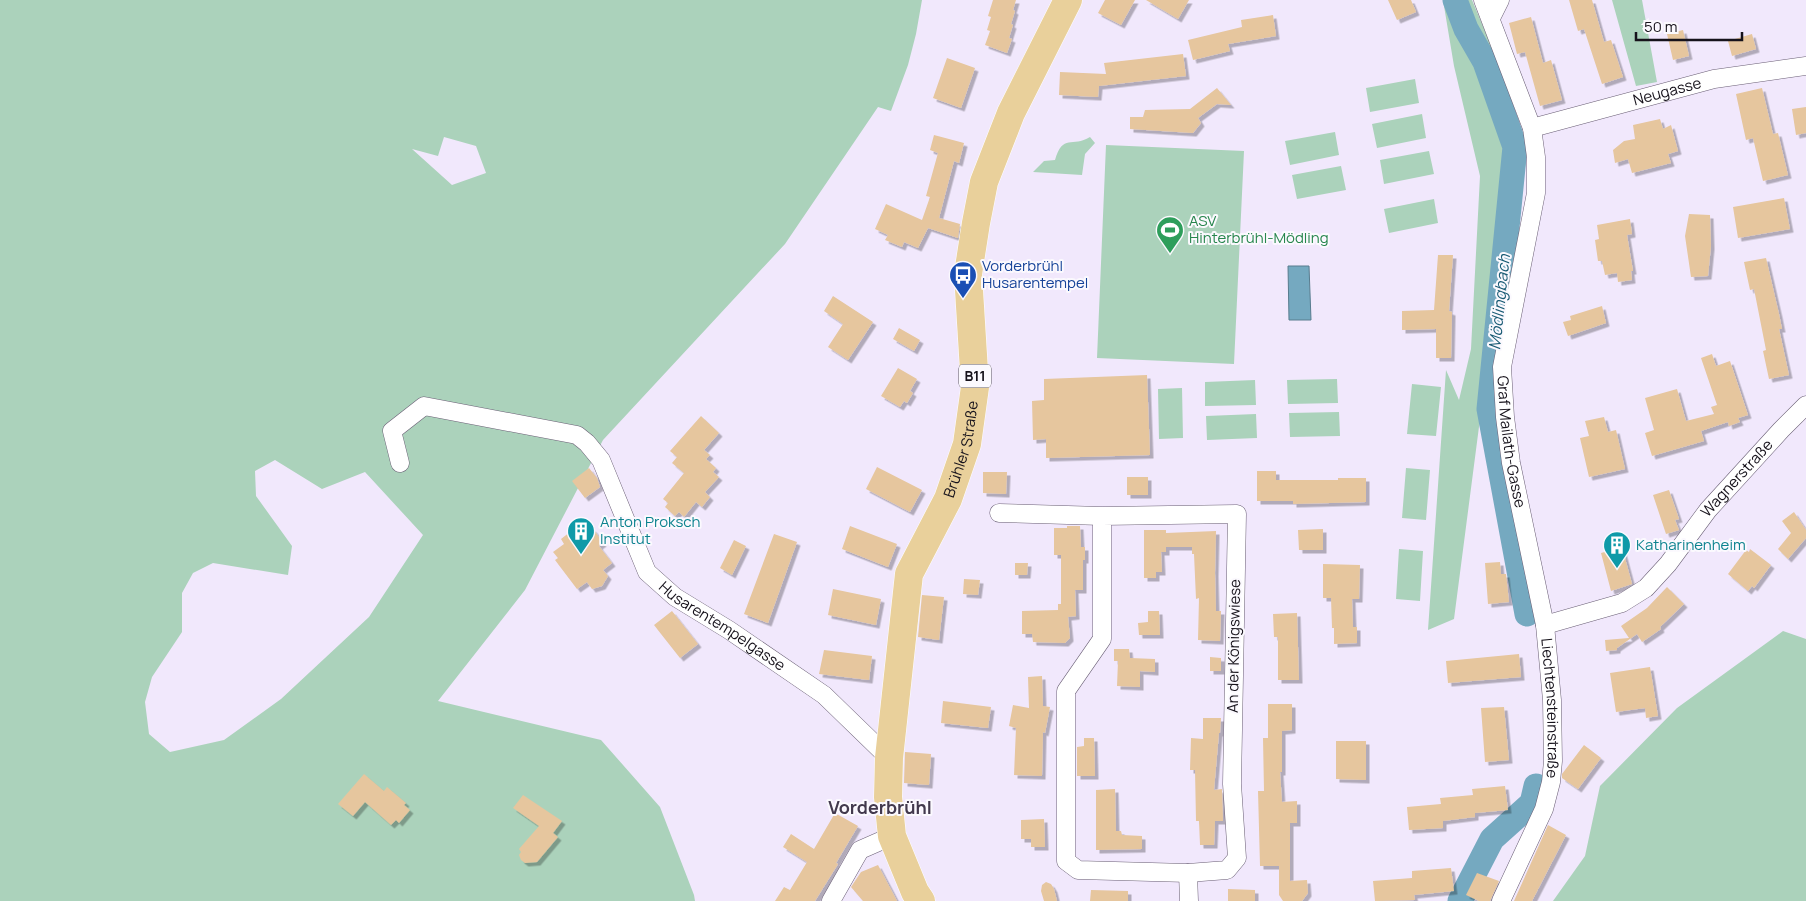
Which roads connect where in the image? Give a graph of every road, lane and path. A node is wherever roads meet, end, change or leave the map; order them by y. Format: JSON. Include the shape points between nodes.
{"nodes":[{"id":1,"x":1068,"y":0,"type":"edge"},
{"id":2,"x":1483,"y":0,"type":"edge"},
{"id":3,"x":1500,"y":0,"type":"edge"},
{"id":4,"x":1491,"y":18,"type":"junction"},
{"id":5,"x":1806,"y":66,"type":"edge"},
{"id":6,"x":1532,"y":128,"type":"junction"},
{"id":7,"x":1806,"y":405,"type":"edge"},
{"id":8,"x":400,"y":463,"type":"dead end"},
{"id":9,"x":999,"y":513,"type":"dead end"},
{"id":10,"x":1102,"y":516,"type":"junction"},
{"id":11,"x":1545,"y":625,"type":"junction"},
{"id":12,"x":888,"y":758,"type":"junction"},
{"id":13,"x":892,"y":836,"type":"junction"},
{"id":14,"x":1188,"y":873,"type":"junction"},
{"id":15,"x":831,"y":901,"type":"edge"},
{"id":16,"x":921,"y":901,"type":"edge"},
{"id":17,"x":1189,"y":901,"type":"edge"},
{"id":18,"x":1501,"y":901,"type":"edge"}],
"edges":[{"from":1,"to":12,"type":"main road","name":"Brühler Straße","number":"B11","via":[[1011,113],[984,182],[968,274],[975,387],[967,444],[948,499],[909,574]]},
{"from":2,"to":4,"type":"street","name":"Graf Mailath-Gasse"},
{"from":3,"to":4,"type":"street"},
{"from":4,"to":6,"type":"street","name":"Graf Mailath-Gasse"},
{"from":5,"to":6,"type":"street","name":"Neugasse","via":[[1714,79]]},
{"from":6,"to":11,"type":"street","name":"Graf Mailath-Gasse","via":[[1536,193],[1502,367],[1511,463]]},
{"from":7,"to":11,"type":"street","name":"Wagnerstraße","via":[[1708,510],[1646,588],[1622,603]]},
{"from":8,"to":12,"type":"street","name":"Husarentempelgasse","via":[[392,430],[424,406],[577,435],[601,460],[647,572],[674,597],[824,695]]},
{"from":9,"to":10,"type":"street","name":"An der Königswiese"},
{"from":10,"to":14,"type":"street","name":"An der Königswiese","via":[[1102,639],[1066,690],[1066,861],[1078,870]]},
{"from":10,"to":14,"type":"street","name":"An der Königswiese","via":[[1237,514],[1232,784],[1237,858],[1227,870]]},
{"from":11,"to":18,"type":"street","name":"Liechtensteinstraße","via":[[1552,700],[1551,782],[1544,809]]},
{"from":12,"to":13,"type":"main road","name":"Brühler Straße","number":"B11"},
{"from":13,"to":15,"type":"street","via":[[860,850]]},
{"from":13,"to":16,"type":"main road","name":"Brühler Straße","number":"B11"},
{"from":14,"to":17,"type":"street"}]}
